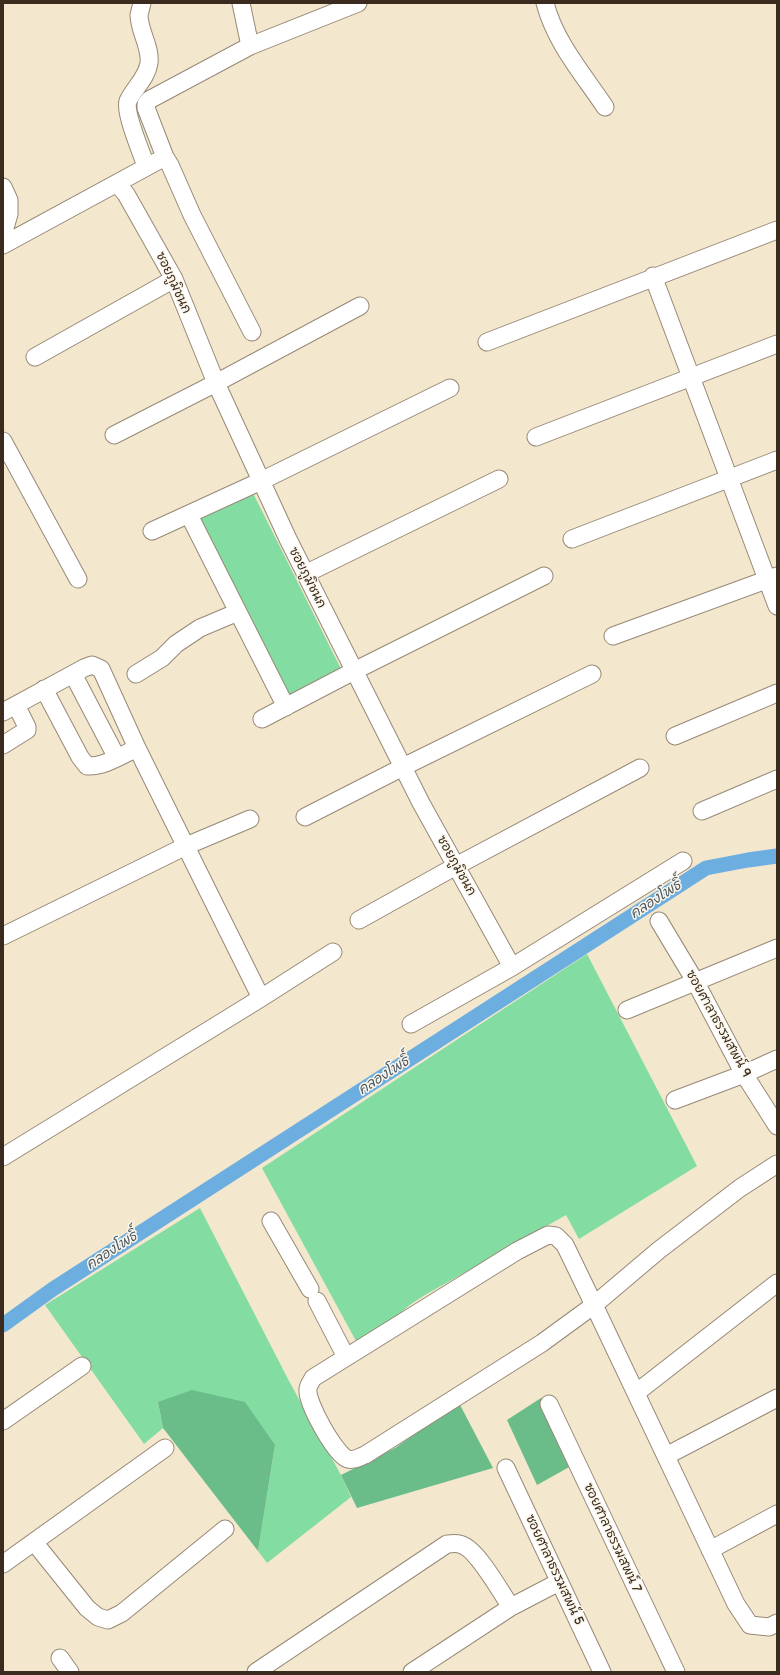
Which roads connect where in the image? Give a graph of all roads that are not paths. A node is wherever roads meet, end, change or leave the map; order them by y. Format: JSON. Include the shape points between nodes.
{"nodes":[{"id":1,"x":241,"y":3,"type":"edge"},
{"id":2,"x":358,"y":3,"type":"edge"},
{"id":3,"x":545,"y":3,"type":"edge"},
{"id":4,"x":138,"y":7,"type":"edge"},
{"id":5,"x":250,"y":46,"type":"junction"},
{"id":6,"x":605,"y":107,"type":"dead end"},
{"id":7,"x":165,"y":157,"type":"junction"},
{"id":8,"x":146,"y":166,"type":"junction"},
{"id":9,"x":117,"y":184,"type":"junction"},
{"id":10,"x":3,"y":187,"type":"edge"},
{"id":11,"x":777,"y":230,"type":"edge"},
{"id":12,"x":5,"y":244,"type":"edge"},
{"id":13,"x":653,"y":276,"type":"junction"},
{"id":14,"x":174,"y":279,"type":"junction"},
{"id":15,"x":360,"y":306,"type":"dead end"},
{"id":16,"x":252,"y":332,"type":"dead end"},
{"id":17,"x":487,"y":342,"type":"dead end"},
{"id":18,"x":777,"y":344,"type":"edge"},
{"id":19,"x":35,"y":357,"type":"dead end"},
{"id":20,"x":691,"y":376,"type":"junction"},
{"id":21,"x":216,"y":383,"type":"junction"},
{"id":22,"x":450,"y":388,"type":"dead end"},
{"id":23,"x":114,"y":435,"type":"dead end"},
{"id":24,"x":536,"y":437,"type":"dead end"},
{"id":25,"x":3,"y":441,"type":"edge"},
{"id":26,"x":777,"y":460,"type":"edge"},
{"id":27,"x":499,"y":479,"type":"dead end"},
{"id":28,"x":729,"y":479,"type":"junction"},
{"id":29,"x":261,"y":481,"type":"junction"},
{"id":30,"x":189,"y":515,"type":"junction"},
{"id":31,"x":152,"y":531,"type":"dead end"},
{"id":32,"x":572,"y":539,"type":"dead end"},
{"id":33,"x":305,"y":574,"type":"junction"},
{"id":34,"x":544,"y":576,"type":"dead end"},
{"id":35,"x":772,"y":577,"type":"edge"},
{"id":36,"x":78,"y":579,"type":"dead end"},
{"id":37,"x":777,"y":606,"type":"edge"},
{"id":38,"x":238,"y":612,"type":"junction"},
{"id":39,"x":613,"y":636,"type":"dead end"},
{"id":40,"x":354,"y":671,"type":"junction"},
{"id":41,"x":73,"y":674,"type":"junction"},
{"id":42,"x":136,"y":674,"type":"dead end"},
{"id":43,"x":592,"y":674,"type":"dead end"},
{"id":44,"x":44,"y":689,"type":"junction"},
{"id":45,"x":777,"y":693,"type":"edge"},
{"id":46,"x":286,"y":707,"type":"junction"},
{"id":47,"x":10,"y":708,"type":"edge"},
{"id":48,"x":262,"y":719,"type":"dead end"},
{"id":49,"x":675,"y":736,"type":"dead end"},
{"id":50,"x":3,"y":745,"type":"edge"},
{"id":51,"x":137,"y":748,"type":"junction"},
{"id":52,"x":117,"y":758,"type":"junction"},
{"id":53,"x":403,"y":767,"type":"junction"},
{"id":54,"x":640,"y":768,"type":"dead end"},
{"id":55,"x":777,"y":779,"type":"edge"},
{"id":56,"x":702,"y":811,"type":"dead end"},
{"id":57,"x":305,"y":817,"type":"dead end"},
{"id":58,"x":250,"y":818,"type":"dead end"},
{"id":59,"x":186,"y":846,"type":"junction"},
{"id":60,"x":683,"y":861,"type":"dead end"},
{"id":61,"x":456,"y":866,"type":"junction"},
{"id":62,"x":359,"y":920,"type":"dead end"},
{"id":63,"x":659,"y":921,"type":"dead end"},
{"id":64,"x":3,"y":936,"type":"edge"},
{"id":65,"x":777,"y":948,"type":"edge"},
{"id":66,"x":333,"y":952,"type":"dead end"},
{"id":67,"x":512,"y":967,"type":"junction"},
{"id":68,"x":695,"y":981,"type":"junction"},
{"id":69,"x":261,"y":998,"type":"junction"},
{"id":70,"x":626,"y":1010,"type":"dead end"},
{"id":71,"x":411,"y":1024,"type":"dead end"},
{"id":72,"x":777,"y":1059,"type":"edge"},
{"id":73,"x":744,"y":1074,"type":"junction"},
{"id":74,"x":675,"y":1100,"type":"dead end"},
{"id":75,"x":777,"y":1126,"type":"edge"},
{"id":76,"x":3,"y":1157,"type":"edge"},
{"id":77,"x":777,"y":1164,"type":"edge"},
{"id":78,"x":271,"y":1221,"type":"dead end"},
{"id":79,"x":777,"y":1284,"type":"edge"},
{"id":80,"x":594,"y":1305,"type":"junction"},
{"id":81,"x":346,"y":1357,"type":"junction"},
{"id":82,"x":82,"y":1366,"type":"dead end"},
{"id":83,"x":636,"y":1393,"type":"junction"},
{"id":84,"x":777,"y":1398,"type":"edge"},
{"id":85,"x":549,"y":1404,"type":"dead end"},
{"id":86,"x":3,"y":1421,"type":"edge"},
{"id":87,"x":165,"y":1448,"type":"dead end"},
{"id":88,"x":666,"y":1456,"type":"junction"},
{"id":89,"x":506,"y":1468,"type":"dead end"},
{"id":90,"x":777,"y":1514,"type":"edge"},
{"id":91,"x":225,"y":1528,"type":"dead end"},
{"id":92,"x":34,"y":1542,"type":"junction"},
{"id":93,"x":710,"y":1550,"type":"junction"},
{"id":94,"x":3,"y":1564,"type":"edge"},
{"id":95,"x":559,"y":1582,"type":"junction"},
{"id":96,"x":511,"y":1607,"type":"junction"},
{"id":97,"x":777,"y":1623,"type":"edge"},
{"id":98,"x":60,"y":1658,"type":"dead end"},
{"id":99,"x":70,"y":1672,"type":"edge"},
{"id":100,"x":256,"y":1672,"type":"edge"},
{"id":101,"x":412,"y":1672,"type":"edge"},
{"id":102,"x":602,"y":1672,"type":"edge"},
{"id":103,"x":676,"y":1672,"type":"edge"}],
"edges":[{"from":1,"to":5,"type":"street"},
{"from":2,"to":5,"type":"street"},
{"from":3,"to":6,"type":"street","via":[[548,16],[565,49]]},
{"from":4,"to":8,"type":"street","via":[[148,47],[149,63],[146,74],[127,106]]},
{"from":5,"to":7,"type":"street","via":[[149,100],[146,104]]},
{"from":7,"to":8,"type":"street"},
{"from":7,"to":16,"type":"street"},
{"from":8,"to":9,"type":"street"},
{"from":9,"to":12,"type":"street"},
{"from":9,"to":14,"type":"street","name":"ซอยภูมิชนก","via":[[126,194]]},
{"from":10,"to":12,"type":"street","via":[[9,200]]},
{"from":11,"to":13,"type":"street"},
{"from":13,"to":17,"type":"street"},
{"from":13,"to":20,"type":"street"},
{"from":14,"to":19,"type":"street"},
{"from":14,"to":21,"type":"street","name":"ซอยภูมิชนก"},
{"from":15,"to":21,"type":"street"},
{"from":18,"to":20,"type":"street"},
{"from":20,"to":24,"type":"street"},
{"from":20,"to":28,"type":"street"},
{"from":21,"to":23,"type":"street"},
{"from":21,"to":29,"type":"street","name":"ซอยภูมิชนก"},
{"from":22,"to":29,"type":"street"},
{"from":25,"to":36,"type":"street"},
{"from":26,"to":28,"type":"street"},
{"from":27,"to":33,"type":"street"},
{"from":28,"to":32,"type":"street"},
{"from":28,"to":35,"type":"street"},
{"from":29,"to":30,"type":"street"},
{"from":29,"to":33,"type":"street","name":"ซอยภูมิชนก"},
{"from":30,"to":31,"type":"street"},
{"from":30,"to":38,"type":"street"},
{"from":33,"to":40,"type":"street","name":"ซอยภูมิชนก"},
{"from":34,"to":40,"type":"street"},
{"from":35,"to":37,"type":"street"},
{"from":35,"to":39,"type":"street"},
{"from":38,"to":42,"type":"street","via":[[200,628],[176,644],[162,658]]},
{"from":38,"to":46,"type":"street"},
{"from":40,"to":46,"type":"street"},
{"from":40,"to":53,"type":"street","name":"ซอยภูมิชนก"},
{"from":41,"to":44,"type":"street"},
{"from":41,"to":51,"type":"street","via":[[92,665],[101,669]]},
{"from":41,"to":52,"type":"street"},
{"from":43,"to":53,"type":"street"},
{"from":44,"to":47,"type":"street"},
{"from":44,"to":52,"type":"street","via":[[87,766]]},
{"from":45,"to":49,"type":"street"},
{"from":46,"to":48,"type":"street"},
{"from":47,"to":50,"type":"street","via":[[27,730]]},
{"from":51,"to":52,"type":"street"},
{"from":51,"to":59,"type":"street"},
{"from":53,"to":57,"type":"street"},
{"from":53,"to":61,"type":"street","name":"ซอยภูมิชนก"},
{"from":54,"to":61,"type":"street"},
{"from":55,"to":56,"type":"street"},
{"from":58,"to":59,"type":"street"},
{"from":59,"to":64,"type":"street"},
{"from":59,"to":69,"type":"street"},
{"from":60,"to":67,"type":"street"},
{"from":61,"to":62,"type":"street"},
{"from":61,"to":67,"type":"street","name":"ซอยภูมิชนก"},
{"from":63,"to":68,"type":"street","name":"ซอยศาลาธรรมสพน์ 9"},
{"from":65,"to":68,"type":"street"},
{"from":66,"to":69,"type":"street"},
{"from":67,"to":71,"type":"street"},
{"from":68,"to":70,"type":"street"},
{"from":68,"to":73,"type":"street","name":"ซอยศาลาธรรมสพน์ 9"},
{"from":69,"to":76,"type":"street"},
{"from":72,"to":73,"type":"street"},
{"from":73,"to":74,"type":"street"},
{"from":73,"to":75,"type":"street","name":"ซอยศาลาธรรมสพน์ 9"},
{"from":77,"to":80,"type":"street","via":[[740,1188]]},
{"from":78,"to":81,"type":"street"},
{"from":79,"to":83,"type":"street"},
{"from":80,"to":81,"type":"street","via":[[565,1246],[556,1236],[548,1235],[517,1251]]},
{"from":80,"to":81,"type":"street","via":[[542,1343],[355,1460],[347,1459],[338,1453],[315,1413],[308,1389],[313,1378]]},
{"from":80,"to":83,"type":"street"},
{"from":82,"to":86,"type":"street"},
{"from":83,"to":88,"type":"street"},
{"from":84,"to":88,"type":"street"},
{"from":85,"to":103,"type":"street","name":"ซอยศาลาธรรมสพน์ 7"},
{"from":87,"to":92,"type":"street"},
{"from":88,"to":93,"type":"street"},
{"from":89,"to":95,"type":"street","name":"ซอยศาลาธรรมสพน์ 5"},
{"from":90,"to":93,"type":"street"},
{"from":91,"to":92,"type":"street","via":[[122,1614],[108,1620],[98,1617],[87,1608]]},
{"from":92,"to":94,"type":"street"},
{"from":93,"to":97,"type":"street","via":[[736,1604],[750,1625],[769,1626]]},
{"from":95,"to":96,"type":"street"},
{"from":95,"to":102,"type":"street","name":"ซอยศาลาธรรมสพน์ 5"},
{"from":96,"to":100,"type":"street","via":[[473,1552],[461,1544],[447,1544]]},
{"from":96,"to":101,"type":"street"},
{"from":98,"to":99,"type":"street"}]}
